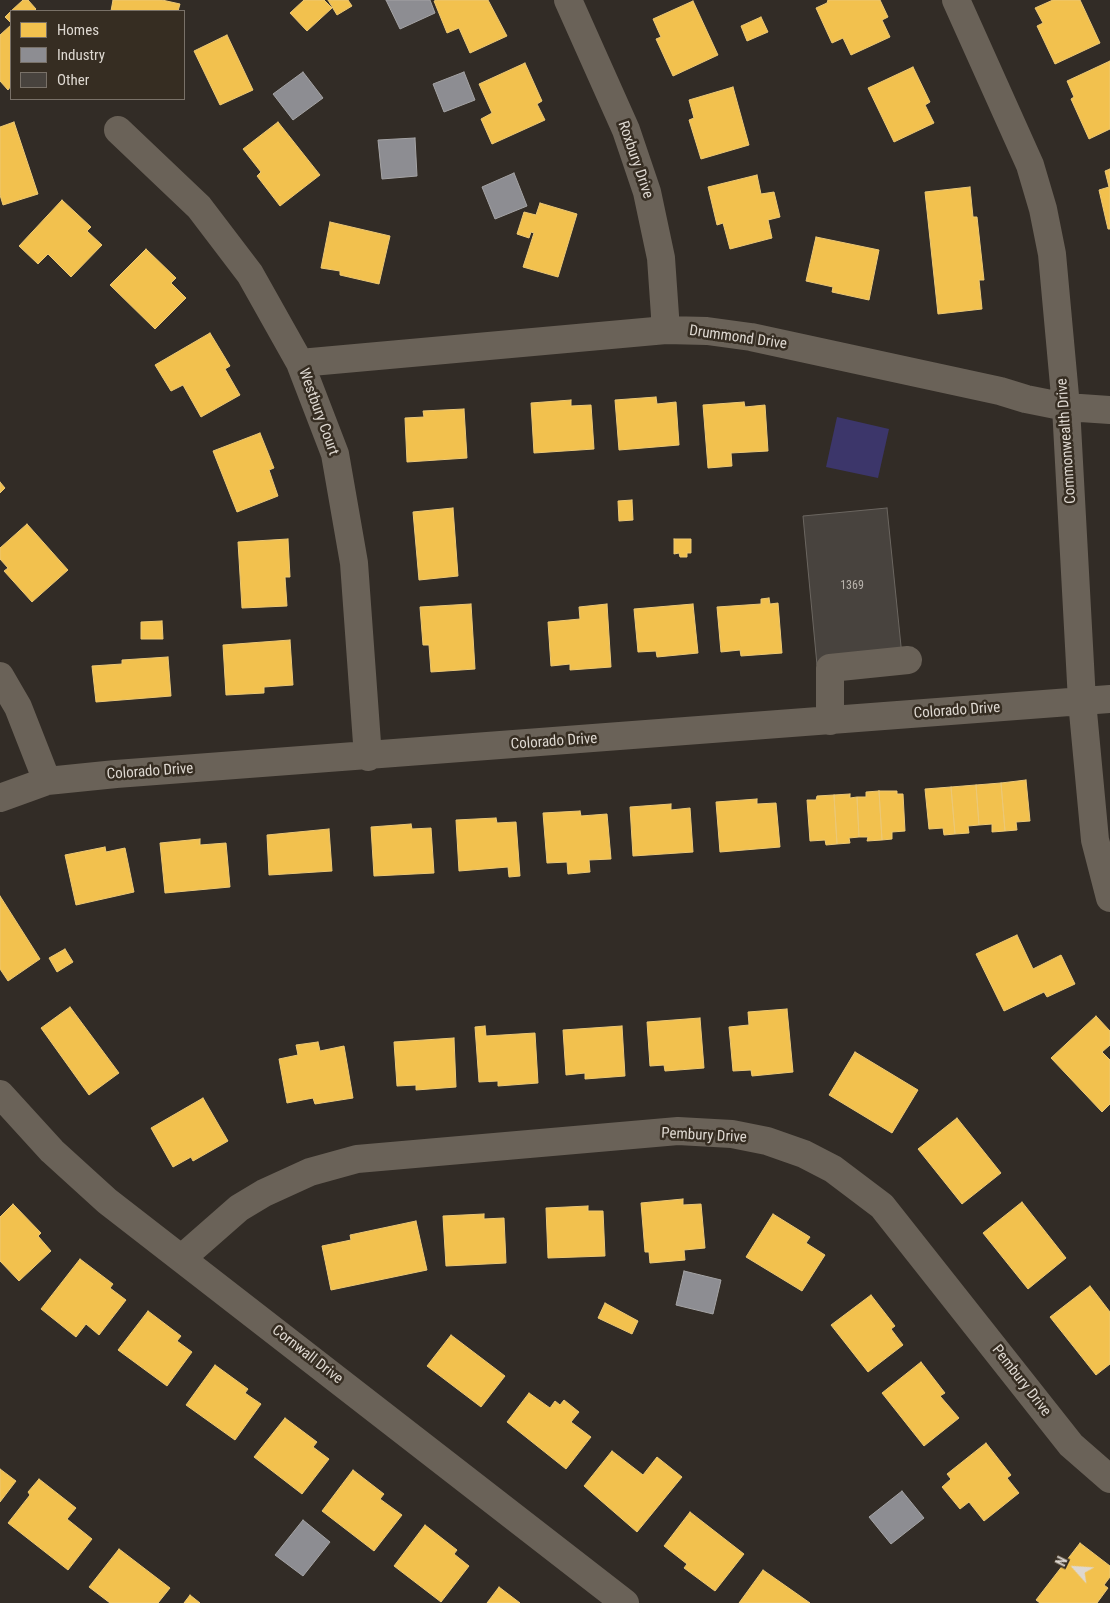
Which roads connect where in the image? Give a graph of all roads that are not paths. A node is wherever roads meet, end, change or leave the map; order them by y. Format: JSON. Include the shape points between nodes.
{"nodes":[{"id":1,"x":568,"y":0,"type":"edge"},
{"id":2,"x":956,"y":0,"type":"edge"},
{"id":3,"x":118,"y":130,"type":"dead end"},
{"id":4,"x":666,"y":330,"type":"junction"},
{"id":5,"x":300,"y":363,"type":"junction"},
{"id":6,"x":1066,"y":407,"type":"junction"},
{"id":7,"x":1110,"y":410,"type":"edge"},
{"id":8,"x":908,"y":660,"type":"dead end"},
{"id":9,"x":0,"y":676,"type":"edge"},
{"id":10,"x":1110,"y":699,"type":"edge"},
{"id":11,"x":1082,"y":701,"type":"junction"},
{"id":12,"x":830,"y":721,"type":"junction"},
{"id":13,"x":368,"y":757,"type":"junction"},
{"id":14,"x":47,"y":781,"type":"junction"},
{"id":15,"x":0,"y":798,"type":"edge"},
{"id":16,"x":1110,"y":898,"type":"edge"},
{"id":17,"x":0,"y":1094,"type":"edge"},
{"id":18,"x":182,"y":1258,"type":"junction"},
{"id":19,"x":1110,"y":1479,"type":"edge"},
{"id":20,"x":625,"y":1603,"type":"edge"}],
"edges":[{"from":1,"to":4,"type":"street","name":"Roxbury Drive","via":[[626,130],[647,192],[661,258]]},
{"from":2,"to":6,"type":"street","name":"Commonwealth Drive","via":[[1030,165],[1043,209],[1052,254]]},
{"from":3,"to":5,"type":"street","name":"Westbury Court","via":[[199,207],[250,274]]},
{"from":4,"to":5,"type":"street","name":"Drummond Drive"},
{"from":4,"to":6,"type":"street","name":"Drummond Drive","via":[[751,337]]},
{"from":5,"to":13,"type":"street","name":"Westbury Court","via":[[335,454],[354,563]]},
{"from":6,"to":7,"type":"street","name":"Drummond Drive"},
{"from":6,"to":11,"type":"street","name":"Commonwealth Drive"},
{"from":8,"to":12,"type":"street","via":[[830,668]]},
{"from":9,"to":14,"type":"street","via":[[18,707]]},
{"from":10,"to":11,"type":"street","name":"Colorado Drive"},
{"from":11,"to":12,"type":"street","name":"Colorado Drive"},
{"from":11,"to":16,"type":"street","name":"Commonwealth Drive","via":[[1095,840]]},
{"from":12,"to":13,"type":"street","name":"Colorado Drive"},
{"from":13,"to":14,"type":"street","name":"Colorado Drive"},
{"from":14,"to":15,"type":"street","name":"Colorado Drive"},
{"from":17,"to":18,"type":"street","name":"Cornwall Drive","via":[[59,1158]]},
{"from":18,"to":19,"type":"street","name":"Pembury Drive","via":[[239,1208],[264,1193],[310,1172],[357,1159],[678,1132],[732,1134],[767,1142],[804,1154],[833,1169],[882,1206],[1071,1445]]},
{"from":18,"to":20,"type":"street","name":"Cornwall Drive"}]}
